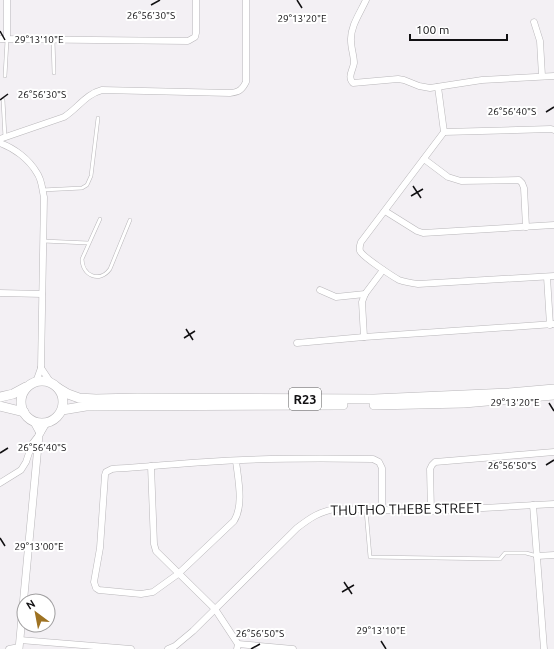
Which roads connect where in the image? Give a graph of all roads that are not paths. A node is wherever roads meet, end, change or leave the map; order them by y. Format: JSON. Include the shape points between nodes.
{"nodes":[{"id":1,"x":7,"y":0,"type":"edge"},
{"id":2,"x":196,"y":0,"type":"edge"},
{"id":3,"x":246,"y":0,"type":"edge"},
{"id":4,"x":366,"y":0,"type":"edge"},
{"id":5,"x":534,"y":22,"type":"dead end"},
{"id":6,"x":3,"y":39,"type":"edge"},
{"id":7,"x":53,"y":40,"type":"junction"},
{"id":8,"x":54,"y":73,"type":"dead end"},
{"id":9,"x":5,"y":76,"type":"dead end"},
{"id":10,"x":542,"y":76,"type":"junction"},
{"id":11,"x":554,"y":76,"type":"edge"},
{"id":12,"x":438,"y":87,"type":"junction"},
{"id":13,"x":3,"y":100,"type":"dead end"},
{"id":14,"x":98,"y":118,"type":"dead end"},
{"id":15,"x":554,"y":130,"type":"edge"},
{"id":16,"x":444,"y":132,"type":"junction"},
{"id":17,"x":2,"y":139,"type":"edge"},
{"id":18,"x":0,"y":143,"type":"edge"},
{"id":19,"x":424,"y":159,"type":"junction"},
{"id":20,"x":42,"y":190,"type":"junction"},
{"id":21,"x":385,"y":212,"type":"junction"},
{"id":22,"x":100,"y":219,"type":"dead end"},
{"id":23,"x":130,"y":220,"type":"dead end"},
{"id":24,"x":554,"y":225,"type":"edge"},
{"id":25,"x":526,"y":227,"type":"junction"},
{"id":26,"x":43,"y":241,"type":"junction"},
{"id":27,"x":88,"y":243,"type":"junction"},
{"id":28,"x":383,"y":270,"type":"junction"},
{"id":29,"x":554,"y":276,"type":"edge"},
{"id":30,"x":547,"y":277,"type":"junction"},
{"id":31,"x":320,"y":290,"type":"dead end"},
{"id":32,"x":0,"y":294,"type":"edge"},
{"id":33,"x":42,"y":294,"type":"junction"},
{"id":34,"x":365,"y":294,"type":"junction"},
{"id":35,"x":552,"y":325,"type":"edge"},
{"id":36,"x":364,"y":337,"type":"junction"},
{"id":37,"x":298,"y":343,"type":"dead end"},
{"id":38,"x":41,"y":368,"type":"junction"},
{"id":39,"x":32,"y":384,"type":"junction"},
{"id":40,"x":54,"y":385,"type":"junction"},
{"id":41,"x":554,"y":389,"type":"edge"},
{"id":42,"x":554,"y":395,"type":"edge"},
{"id":43,"x":0,"y":397,"type":"edge"},
{"id":44,"x":0,"y":406,"type":"edge"},
{"id":45,"x":62,"y":410,"type":"junction"},
{"id":46,"x":24,"y":412,"type":"junction"},
{"id":47,"x":34,"y":422,"type":"junction"},
{"id":48,"x":46,"y":423,"type":"junction"},
{"id":49,"x":40,"y":434,"type":"junction"},
{"id":50,"x":554,"y":452,"type":"edge"},
{"id":51,"x":236,"y":461,"type":"junction"},
{"id":52,"x":151,"y":466,"type":"junction"},
{"id":53,"x":0,"y":483,"type":"edge"},
{"id":54,"x":554,"y":504,"type":"edge"},
{"id":55,"x":532,"y":505,"type":"junction"},
{"id":56,"x":366,"y":510,"type":"junction"},
{"id":57,"x":382,"y":510,"type":"junction"},
{"id":58,"x":431,"y":511,"type":"junction"},
{"id":59,"x":554,"y":555,"type":"edge"},
{"id":60,"x":537,"y":556,"type":"junction"},
{"id":61,"x":178,"y":574,"type":"junction"},
{"id":62,"x":215,"y":610,"type":"junction"},
{"id":63,"x":19,"y":645,"type":"edge"},
{"id":64,"x":238,"y":646,"type":"edge"},
{"id":65,"x":177,"y":648,"type":"edge"},
{"id":66,"x":9,"y":649,"type":"edge"},
{"id":67,"x":131,"y":649,"type":"edge"},
{"id":68,"x":168,"y":649,"type":"edge"},
{"id":69,"x":293,"y":649,"type":"edge"},
{"id":70,"x":544,"y":649,"type":"edge"}],
"edges":[{"from":1,"to":6,"type":"street"},
{"from":2,"to":7,"type":"street","via":[[196,33],[195,37],[188,41]]},
{"from":3,"to":17,"type":"street","via":[[246,82],[238,92],[102,90],[94,92],[64,117]]},
{"from":4,"to":12,"type":"street","via":[[351,38],[354,61],[350,76],[352,82],[355,84],[398,79],[426,88]]},
{"from":5,"to":10,"type":"street","via":[[540,42]]},
{"from":6,"to":7,"type":"street"},
{"from":6,"to":9,"type":"lane"},
{"from":7,"to":8,"type":"lane"},
{"from":10,"to":11,"type":"street"},
{"from":10,"to":12,"type":"street","via":[[482,80]]},
{"from":12,"to":16,"type":"street"},
{"from":13,"to":17,"type":"lane"},
{"from":14,"to":20,"type":"lane","via":[[91,176],[87,185],[82,188]]},
{"from":15,"to":16,"type":"street"},
{"from":16,"to":19,"type":"street"},
{"from":18,"to":20,"type":"street","via":[[17,152],[28,162],[37,173]]},
{"from":19,"to":21,"type":"street"},
{"from":19,"to":25,"type":"street","via":[[448,177],[460,181],[519,180],[524,188]]},
{"from":20,"to":26,"type":"street"},
{"from":21,"to":25,"type":"street","via":[[423,233]]},
{"from":21,"to":28,"type":"street","via":[[359,246],[363,254]]},
{"from":22,"to":27,"type":"lane"},
{"from":23,"to":27,"type":"lane","via":[[106,275],[95,276],[84,269],[82,259]]},
{"from":24,"to":25,"type":"street"},
{"from":26,"to":27,"type":"lane"},
{"from":26,"to":33,"type":"street"},
{"from":28,"to":30,"type":"street","via":[[408,283],[418,284]]},
{"from":28,"to":34,"type":"street"},
{"from":29,"to":30,"type":"street"},
{"from":30,"to":35,"type":"street"},
{"from":31,"to":34,"type":"street","via":[[336,297]]},
{"from":32,"to":33,"type":"street"},
{"from":33,"to":38,"type":"street"},
{"from":34,"to":36,"type":"street","via":[[361,309]]},
{"from":35,"to":36,"type":"street"},
{"from":36,"to":37,"type":"street"},
{"from":38,"to":39,"type":"street"},
{"from":38,"to":40,"type":"street"},
{"from":39,"to":40,"type":"main road","number":"R23","via":[[46,381]]},
{"from":39,"to":43,"type":"main road","via":[[14,394]]},
{"from":39,"to":46,"type":"main road","via":[[21,399]]},
{"from":40,"to":41,"type":"main road","number":"R23","via":[[79,398],[96,399],[374,399]]},
{"from":40,"to":45,"type":"main road","via":[[61,392],[64,401]]},
{"from":42,"to":45,"type":"main road","number":"R23","via":[[464,403],[86,406]]},
{"from":44,"to":46,"type":"main road"},
{"from":45,"to":48,"type":"main road","via":[[54,420]]},
{"from":46,"to":47,"type":"main road"},
{"from":47,"to":48,"type":"main road"},
{"from":47,"to":49,"type":"street"},
{"from":48,"to":49,"type":"street"},
{"from":49,"to":53,"type":"street","via":[[32,444],[21,470]]},
{"from":49,"to":63,"type":"street"},
{"from":50,"to":58,"type":"street","via":[[435,462],[430,469]]},
{"from":51,"to":52,"type":"street"},
{"from":51,"to":57,"type":"street","via":[[373,459],[379,462],[382,468]]},
{"from":51,"to":61,"type":"street","via":[[239,514]]},
{"from":52,"to":61,"type":"street","via":[[154,544],[160,556]]},
{"from":52,"to":61,"type":"street","via":[[112,469],[106,472],[100,548],[94,584],[99,590],[148,593],[158,590]]},
{"from":54,"to":55,"type":"street","name":"THUTHO THEBE STREET"},
{"from":55,"to":58,"type":"street","name":"THUTHO THEBE STREET"},
{"from":55,"to":60,"type":"street"},
{"from":56,"to":57,"type":"street","name":"THUTHO THEBE STREET"},
{"from":56,"to":60,"type":"lane","via":[[370,557],[500,559],[505,553]]},
{"from":56,"to":62,"type":"street","name":"THUTHO THEBE STREET","via":[[336,509],[309,518]]},
{"from":57,"to":58,"type":"street","name":"THUTHO THEBE STREET"},
{"from":59,"to":60,"type":"street"},
{"from":60,"to":70,"type":"street"},
{"from":61,"to":62,"type":"street"},
{"from":62,"to":64,"type":"street"},
{"from":62,"to":65,"type":"street","name":"THUTHO THEBE STREET"},
{"from":63,"to":66,"type":"street"},
{"from":63,"to":67,"type":"street"},
{"from":64,"to":69,"type":"street"},
{"from":65,"to":68,"type":"street","name":"THUTHO THEBE STREET"}]}
